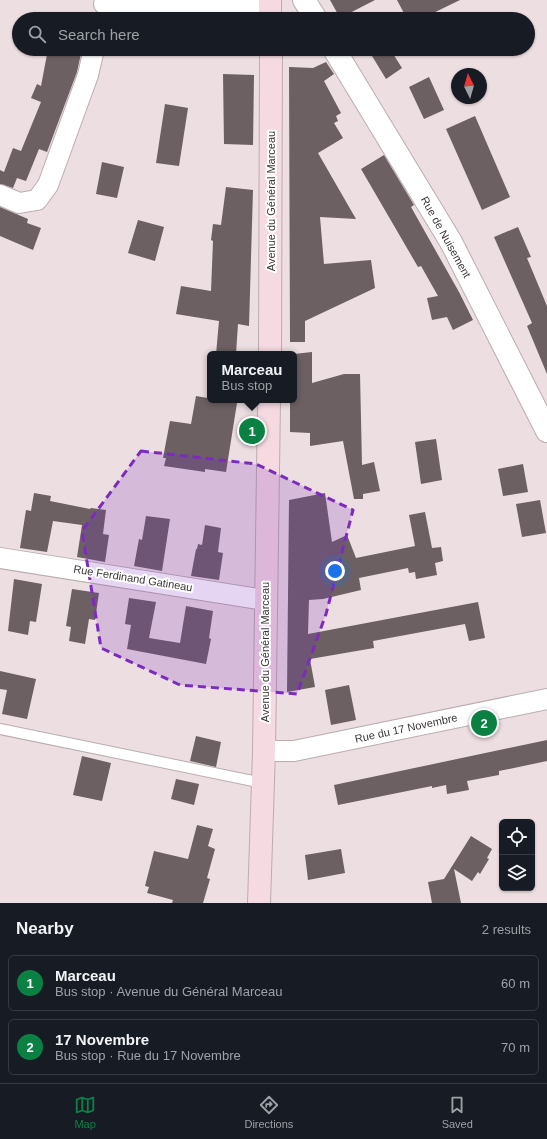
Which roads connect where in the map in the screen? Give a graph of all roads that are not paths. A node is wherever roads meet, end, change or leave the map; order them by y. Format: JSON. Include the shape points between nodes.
{"nodes":[{"id":1,"x":304,"y":0,"type":"edge"},
{"id":2,"x":102,"y":8,"type":"edge"},
{"id":3,"x":270,"y":8,"type":"edge"},
{"id":4,"x":312,"y":12,"type":"edge"},
{"id":5,"x":92,"y":56,"type":"edge"},
{"id":6,"x":271,"y":56,"type":"edge"},
{"id":7,"x":338,"y":56,"type":"edge"},
{"id":8,"x":0,"y":195,"type":"edge"},
{"id":9,"x":270,"y":351,"type":"edge"},
{"id":10,"x":269,"y":403,"type":"edge"},
{"id":11,"x":547,"y":431,"type":"edge"},
{"id":12,"x":0,"y":558,"type":"edge"},
{"id":13,"x":265,"y":600,"type":"junction"},
{"id":14,"x":547,"y":699,"type":"edge"},
{"id":15,"x":0,"y":729,"type":"edge"},
{"id":16,"x":264,"y":751,"type":"junction"},
{"id":17,"x":263,"y":783,"type":"junction"},
{"id":18,"x":260,"y":903,"type":"edge"}],
"edges":[{"from":1,"to":4,"type":"street"},
{"from":2,"to":3,"type":"street"},
{"from":5,"to":8,"type":"street","via":[[88,75],[48,185],[37,200],[19,203]]},
{"from":6,"to":9,"type":"main road","name":"Avenue du Général Marceau"},
{"from":7,"to":11,"type":"street","name":"Rue de Nuisement","via":[[451,242]]},
{"from":10,"to":13,"type":"main road","name":"Avenue du Général Marceau"},
{"from":12,"to":13,"type":"street","name":"Rue Ferdinand Gatineau"},
{"from":13,"to":16,"type":"main road","name":"Avenue du Général Marceau"},
{"from":14,"to":16,"type":"street","name":"Rue du 17 Novembre","via":[[294,751]]},
{"from":15,"to":17,"type":"lane"},
{"from":16,"to":17,"type":"main road","name":"Avenue du Général Marceau"},
{"from":17,"to":18,"type":"main road","name":"Avenue du Général Marceau"}]}
